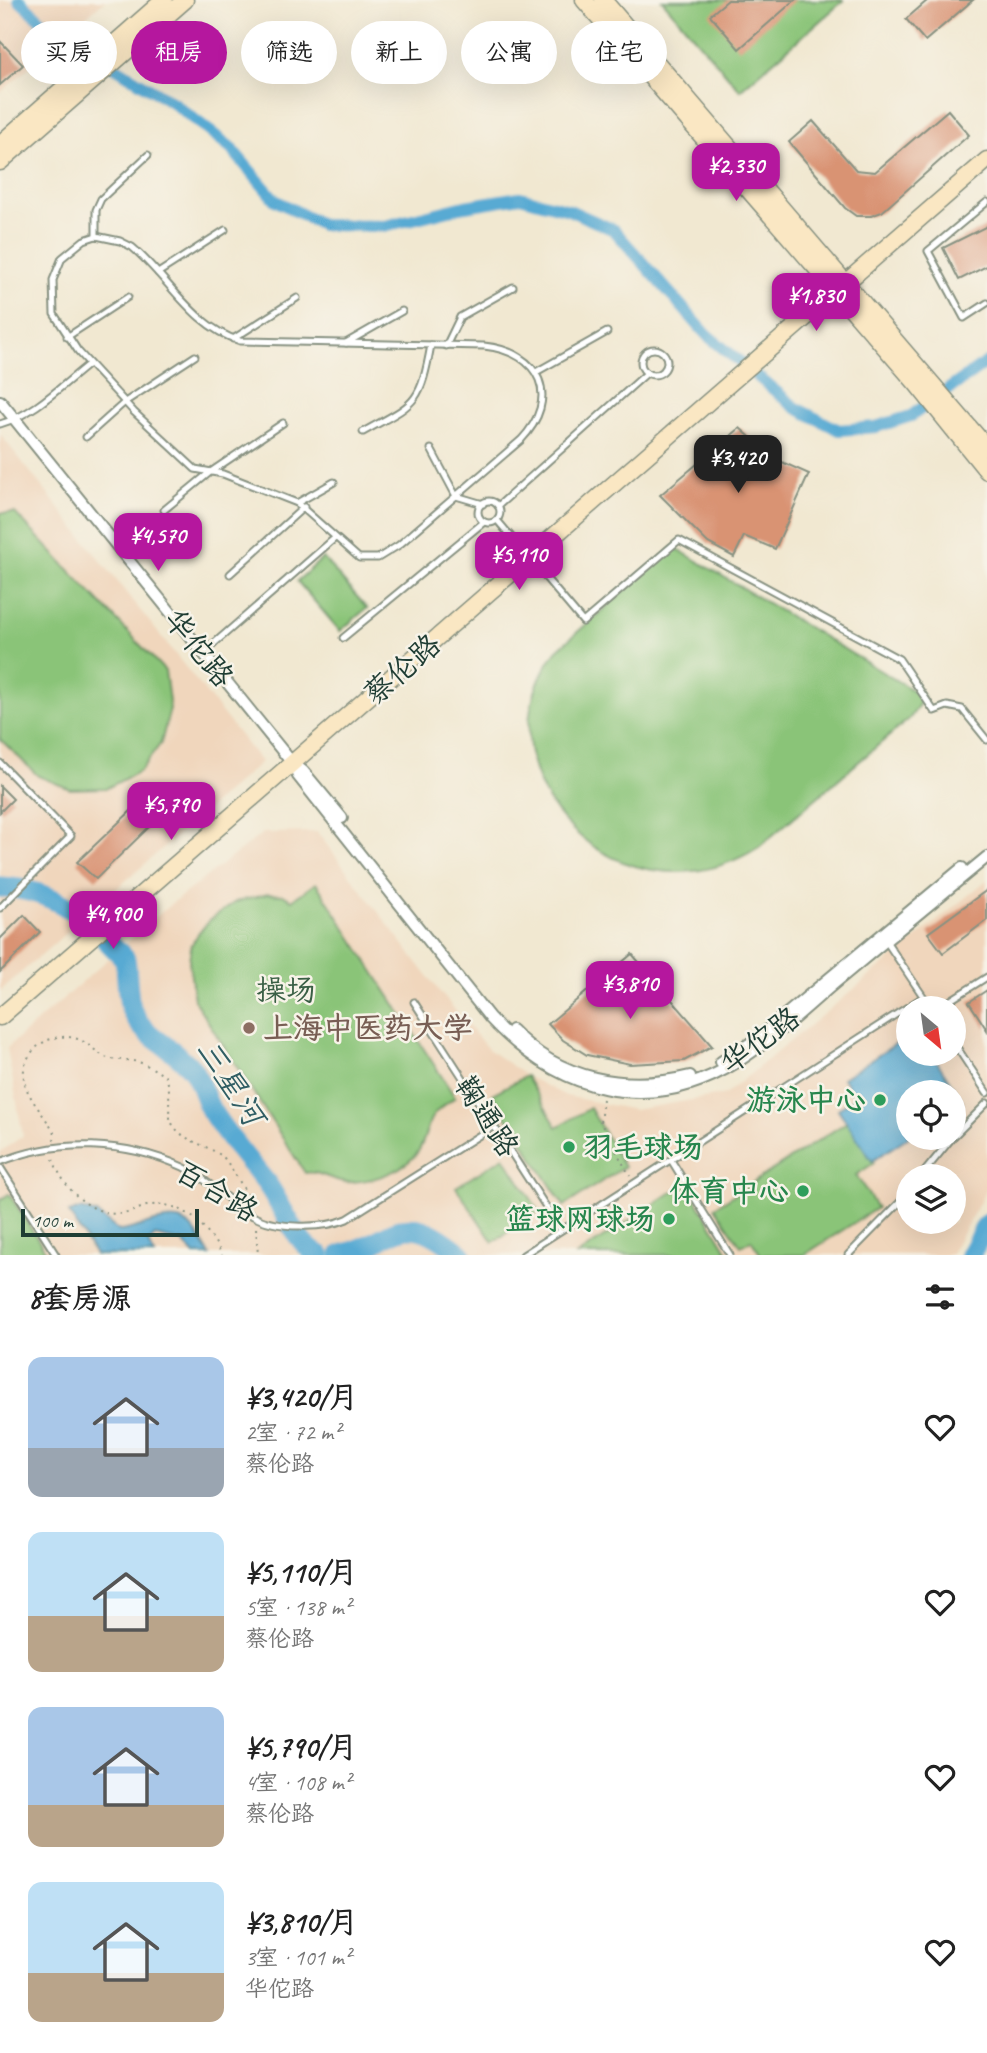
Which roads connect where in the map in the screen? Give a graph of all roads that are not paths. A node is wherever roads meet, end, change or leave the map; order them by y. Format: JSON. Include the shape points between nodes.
{"nodes":[{"id":1,"x":164,"y":0,"type":"edge"},
{"id":2,"x":185,"y":0,"type":"edge"},
{"id":3,"x":584,"y":0,"type":"edge"},
{"id":4,"x":603,"y":0,"type":"edge"},
{"id":5,"x":128,"y":40,"type":"junction"},
{"id":6,"x":74,"y":87,"type":"junction"},
{"id":7,"x":0,"y":144,"type":"edge"},
{"id":8,"x":148,"y":155,"type":"dead end"},
{"id":9,"x":0,"y":162,"type":"edge"},
{"id":10,"x":985,"y":166,"type":"edge"},
{"id":11,"x":987,"y":202,"type":"edge"},
{"id":12,"x":225,"y":230,"type":"dead end"},
{"id":13,"x":96,"y":236,"type":"junction"},
{"id":14,"x":158,"y":273,"type":"junction"},
{"id":15,"x":842,"y":286,"type":"junction"},
{"id":16,"x":513,"y":287,"type":"dead end"},
{"id":17,"x":128,"y":297,"type":"dead end"},
{"id":18,"x":297,"y":298,"type":"dead end"},
{"id":19,"x":987,"y":303,"type":"edge"},
{"id":20,"x":402,"y":311,"type":"dead end"},
{"id":21,"x":607,"y":332,"type":"dead end"},
{"id":22,"x":67,"y":337,"type":"junction"},
{"id":23,"x":233,"y":339,"type":"junction"},
{"id":24,"x":343,"y":344,"type":"junction"},
{"id":25,"x":431,"y":345,"type":"junction"},
{"id":26,"x":446,"y":346,"type":"junction"},
{"id":27,"x":195,"y":356,"type":"dead end"},
{"id":28,"x":89,"y":364,"type":"junction"},
{"id":29,"x":537,"y":372,"type":"junction"},
{"id":30,"x":648,"y":373,"type":"junction"},
{"id":31,"x":0,"y":401,"type":"edge"},
{"id":32,"x":125,"y":402,"type":"junction"},
{"id":33,"x":15,"y":420,"type":"junction"},
{"id":34,"x":0,"y":424,"type":"edge"},
{"id":35,"x":283,"y":424,"type":"dead end"},
{"id":36,"x":959,"y":425,"type":"junction"},
{"id":37,"x":363,"y":432,"type":"dead end"},
{"id":38,"x":86,"y":437,"type":"dead end"},
{"id":39,"x":987,"y":448,"type":"edge"},
{"id":40,"x":431,"y":449,"type":"dead end"},
{"id":41,"x":987,"y":471,"type":"edge"},
{"id":42,"x":209,"y":472,"type":"junction"},
{"id":43,"x":334,"y":482,"type":"dead end"},
{"id":44,"x":456,"y":496,"type":"junction"},
{"id":45,"x":297,"y":503,"type":"junction"},
{"id":46,"x":483,"y":504,"type":"junction"},
{"id":47,"x":498,"y":506,"type":"junction"},
{"id":48,"x":304,"y":507,"type":"junction"},
{"id":49,"x":164,"y":510,"type":"dead end"},
{"id":50,"x":497,"y":520,"type":"junction"},
{"id":51,"x":484,"y":522,"type":"junction"},
{"id":52,"x":335,"y":538,"type":"junction"},
{"id":53,"x":528,"y":560,"type":"junction"},
{"id":54,"x":230,"y":574,"type":"dead end"},
{"id":55,"x":343,"y":638,"type":"dead end"},
{"id":56,"x":203,"y":653,"type":"junction"},
{"id":57,"x":987,"y":740,"type":"edge"},
{"id":58,"x":0,"y":763,"type":"edge"},
{"id":59,"x":293,"y":764,"type":"junction"},
{"id":60,"x":987,"y":847,"type":"edge"},
{"id":61,"x":987,"y":857,"type":"edge"},
{"id":62,"x":0,"y":908,"type":"edge"},
{"id":63,"x":886,"y":940,"type":"junction"},
{"id":64,"x":83,"y":948,"type":"junction"},
{"id":65,"x":987,"y":977,"type":"edge"},
{"id":66,"x":922,"y":996,"type":"edge"},
{"id":67,"x":957,"y":996,"type":"edge"},
{"id":68,"x":414,"y":1002,"type":"dead end"},
{"id":69,"x":896,"y":1014,"type":"edge"},
{"id":70,"x":0,"y":1017,"type":"edge"},
{"id":71,"x":0,"y":1027,"type":"edge"},
{"id":72,"x":966,"y":1061,"type":"edge"},
{"id":73,"x":987,"y":1093,"type":"edge"},
{"id":74,"x":987,"y":1103,"type":"edge"},
{"id":75,"x":966,"y":1124,"type":"edge"},
{"id":76,"x":494,"y":1126,"type":"junction"},
{"id":77,"x":942,"y":1150,"type":"edge"},
{"id":78,"x":671,"y":1160,"type":"junction"},
{"id":79,"x":0,"y":1162,"type":"edge"},
{"id":80,"x":931,"y":1164,"type":"edge"},
{"id":81,"x":0,"y":1167,"type":"edge"},
{"id":82,"x":896,"y":1206,"type":"edge"},
{"id":83,"x":561,"y":1230,"type":"junction"},
{"id":84,"x":56,"y":1255,"type":"edge"},
{"id":85,"x":523,"y":1255,"type":"edge"},
{"id":86,"x":730,"y":1255,"type":"edge"},
{"id":87,"x":848,"y":1255,"type":"edge"}],
"edges":[{"from":1,"to":5,"type":"street"},
{"from":2,"to":5,"type":"street"},
{"from":3,"to":15,"type":"street"},
{"from":4,"to":15,"type":"street"},
{"from":5,"to":6,"type":"street"},
{"from":6,"to":7,"type":"street"},
{"from":6,"to":9,"type":"street"},
{"from":8,"to":13,"type":"lane","via":[[101,199]]},
{"from":10,"to":15,"type":"street","name":"蔡伦路"},
{"from":11,"to":19,"type":"lane","via":[[928,251],[964,318]]},
{"from":12,"to":14,"type":"lane"},
{"from":13,"to":14,"type":"lane","via":[[132,247]]},
{"from":13,"to":22,"type":"lane","via":[[73,248],[56,269],[52,303]]},
{"from":14,"to":23,"type":"lane","via":[[196,314]]},
{"from":15,"to":36,"type":"street"},
{"from":15,"to":53,"type":"street","name":"蔡伦路"},
{"from":16,"to":26,"type":"lane","via":[[460,317]]},
{"from":17,"to":22,"type":"lane"},
{"from":18,"to":23,"type":"lane"},
{"from":20,"to":24,"type":"lane"},
{"from":21,"to":29,"type":"lane"},
{"from":22,"to":28,"type":"lane"},
{"from":23,"to":24,"type":"lane"},
{"from":24,"to":25,"type":"lane"},
{"from":25,"to":26,"type":"lane"},
{"from":25,"to":37,"type":"lane","via":[[418,397]]},
{"from":26,"to":29,"type":"lane","via":[[499,348],[527,360]]},
{"from":27,"to":32,"type":"lane"},
{"from":28,"to":32,"type":"lane"},
{"from":28,"to":33,"type":"lane"},
{"from":29,"to":44,"type":"lane","via":[[541,408],[531,430]]},
{"from":30,"to":30,"type":"lane","via":[[665,368],[660,351],[651,349],[644,354],[642,366]]},
{"from":30,"to":47,"type":"lane"},
{"from":31,"to":33,"type":"street","name":"华佗路"},
{"from":32,"to":38,"type":"lane"},
{"from":32,"to":42,"type":"lane","via":[[190,464]]},
{"from":33,"to":34,"type":"lane"},
{"from":33,"to":56,"type":"street","name":"华佗路"},
{"from":35,"to":42,"type":"lane"},
{"from":36,"to":39,"type":"street"},
{"from":36,"to":41,"type":"street"},
{"from":40,"to":44,"type":"lane"},
{"from":42,"to":45,"type":"lane"},
{"from":42,"to":49,"type":"lane"},
{"from":43,"to":45,"type":"lane"},
{"from":44,"to":46,"type":"lane"},
{"from":44,"to":52,"type":"lane","via":[[378,558],[359,558]]},
{"from":45,"to":48,"type":"lane"},
{"from":46,"to":47,"type":"lane"},
{"from":46,"to":51,"type":"lane","via":[[478,513]]},
{"from":47,"to":50,"type":"lane"},
{"from":48,"to":52,"type":"lane"},
{"from":48,"to":54,"type":"lane"},
{"from":50,"to":51,"type":"lane"},
{"from":50,"to":53,"type":"lane"},
{"from":51,"to":55,"type":"lane"},
{"from":52,"to":56,"type":"lane"},
{"from":53,"to":57,"type":"lane","via":[[583,622],[679,540],[899,660],[934,710],[947,706],[962,709]]},
{"from":53,"to":59,"type":"street","name":"蔡伦路"},
{"from":56,"to":59,"type":"street","name":"华佗路"},
{"from":58,"to":62,"type":"lane","via":[[71,836]]},
{"from":59,"to":60,"type":"street","name":"华佗路","via":[[322,793],[515,1034],[569,1070],[620,1083],[670,1081],[733,1056]]},
{"from":59,"to":63,"type":"street","name":"华佗路","via":[[298,776],[510,1039],[567,1077],[606,1088],[648,1091],[716,1073],[758,1047]]},
{"from":59,"to":64,"type":"street","name":"蔡伦路","via":[[256,791]]},
{"from":61,"to":63,"type":"street","name":"华佗路"},
{"from":63,"to":66,"type":"lane"},
{"from":64,"to":70,"type":"street","name":"蔡伦路"},
{"from":64,"to":71,"type":"street","name":"蔡伦路"},
{"from":65,"to":67,"type":"lane"},
{"from":68,"to":76,"type":"lane","name":"鞠通路"},
{"from":69,"to":78,"type":"lane"},
{"from":72,"to":73,"type":"lane"},
{"from":74,"to":75,"type":"lane"},
{"from":76,"to":79,"type":"lane","name":"百合路","via":[[347,1219],[323,1227],[255,1218],[209,1182],[158,1157],[111,1145],[51,1149]]},
{"from":76,"to":83,"type":"lane","name":"鞠通路"},
{"from":77,"to":80,"type":"lane"},
{"from":78,"to":83,"type":"lane"},
{"from":78,"to":86,"type":"lane"},
{"from":81,"to":84,"type":"lane"},
{"from":82,"to":87,"type":"lane"},
{"from":83,"to":85,"type":"lane"}]}
